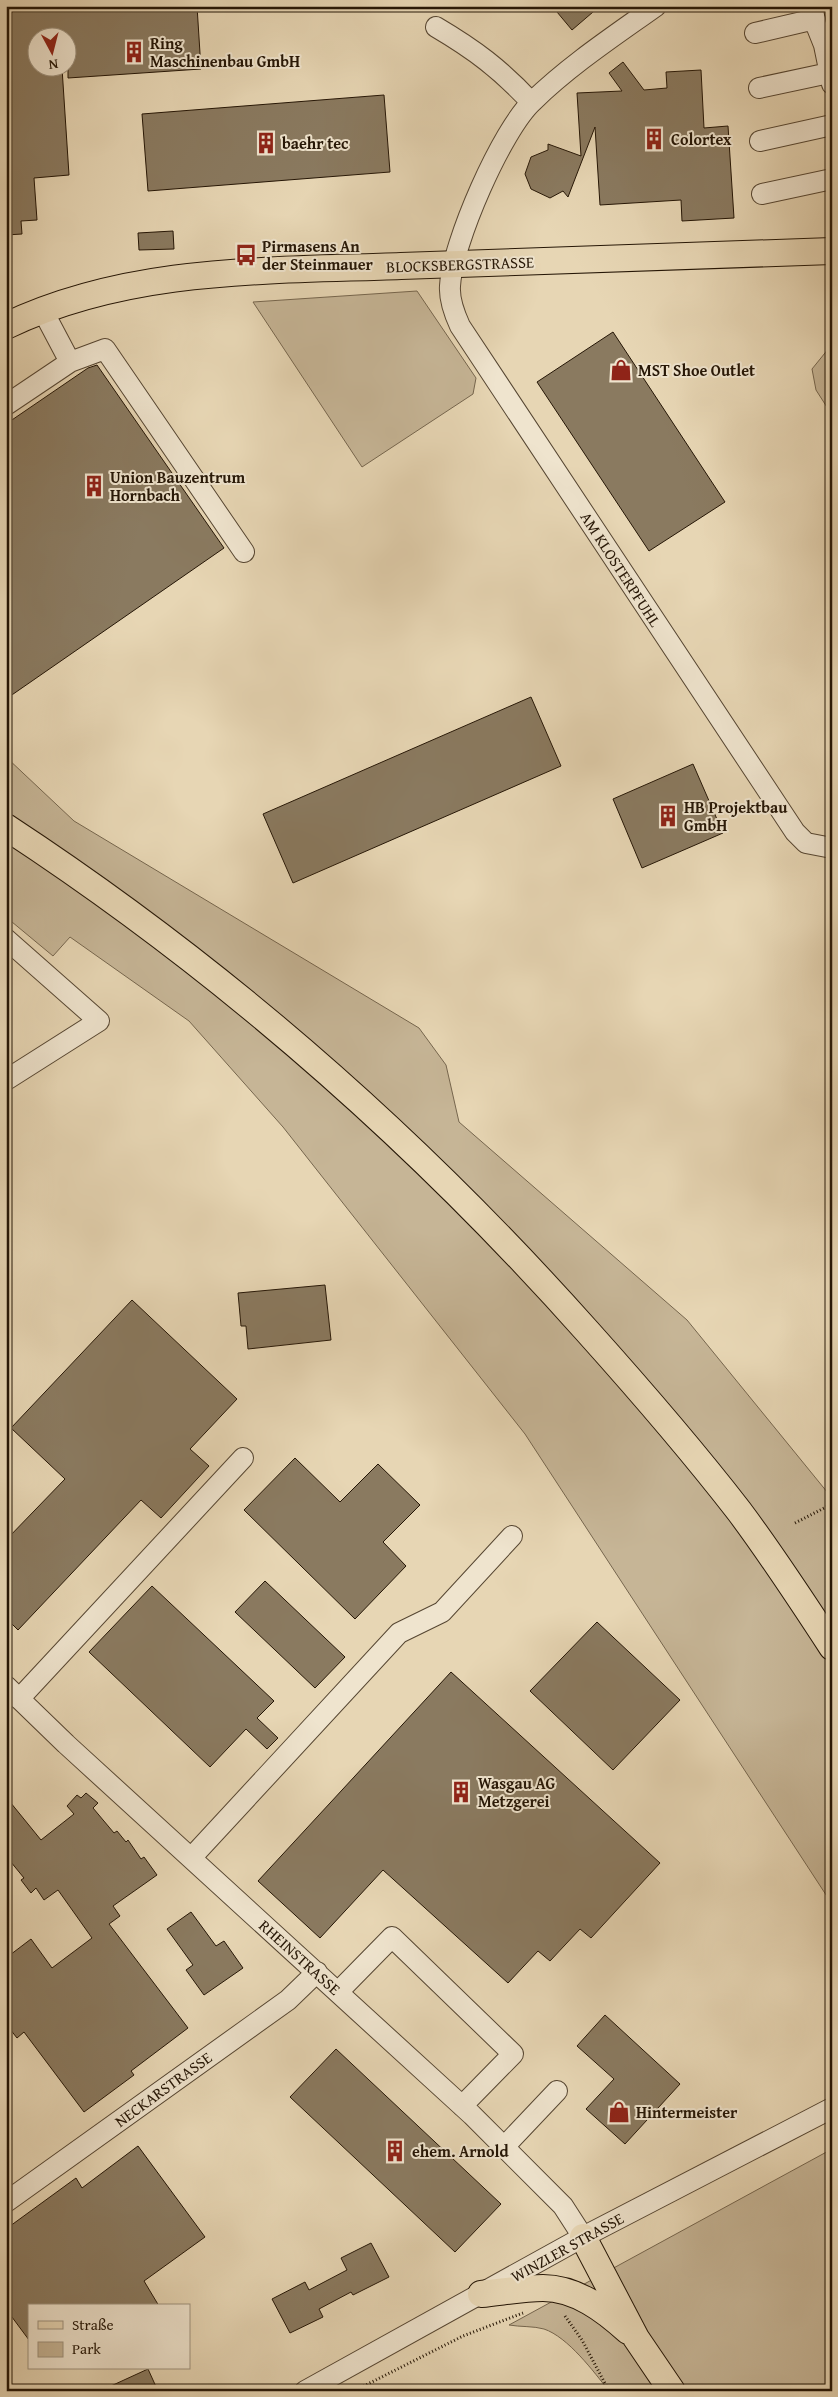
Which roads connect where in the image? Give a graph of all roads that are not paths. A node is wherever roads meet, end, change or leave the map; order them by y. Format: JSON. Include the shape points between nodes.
{"nodes":[{"id":1,"x":656,"y":6,"type":"edge"},
{"id":2,"x":820,"y":23,"type":"edge"},
{"id":3,"x":436,"y":28,"type":"dead end"},
{"id":4,"x":755,"y":33,"type":"dead end"},
{"id":5,"x":831,"y":79,"type":"edge"},
{"id":6,"x":759,"y":88,"type":"dead end"},
{"id":7,"x":531,"y":102,"type":"junction"},
{"id":8,"x":832,"y":125,"type":"edge"},
{"id":9,"x":760,"y":141,"type":"dead end"},
{"id":10,"x":832,"y":179,"type":"edge"},
{"id":11,"x":762,"y":194,"type":"dead end"},
{"id":12,"x":832,"y":251,"type":"edge"},
{"id":13,"x":454,"y":263,"type":"junction"},
{"id":14,"x":43,"y":311,"type":"junction"},
{"id":15,"x":6,"y":326,"type":"edge"},
{"id":16,"x":70,"y":362,"type":"junction"},
{"id":17,"x":6,"y":405,"type":"edge"},
{"id":18,"x":244,"y":552,"type":"dead end"},
{"id":19,"x":6,"y":826,"type":"edge"},
{"id":20,"x":832,"y":848,"type":"edge"},
{"id":21,"x":6,"y":939,"type":"edge"},
{"id":22,"x":6,"y":1080,"type":"edge"},
{"id":23,"x":243,"y":1458,"type":"dead end"},
{"id":24,"x":512,"y":1536,"type":"dead end"},
{"id":25,"x":832,"y":1647,"type":"edge"},
{"id":26,"x":13,"y":1692,"type":"edge"},
{"id":27,"x":191,"y":1858,"type":"junction"},
{"id":28,"x":317,"y":1972,"type":"junction"},
{"id":29,"x":338,"y":1992,"type":"junction"},
{"id":30,"x":557,"y":2091,"type":"dead end"},
{"id":31,"x":462,"y":2106,"type":"junction"},
{"id":32,"x":832,"y":2108,"type":"edge"},
{"id":33,"x":504,"y":2147,"type":"junction"},
{"id":34,"x":6,"y":2202,"type":"edge"},
{"id":35,"x":583,"y":2237,"type":"junction"},
{"id":36,"x":481,"y":2294,"type":"junction"},
{"id":37,"x":636,"y":2338,"type":"junction"},
{"id":38,"x":305,"y":2391,"type":"edge"},
{"id":39,"x":672,"y":2391,"type":"edge"}],
"edges":[{"from":1,"to":7,"type":"street","name":"AM KLOSTERPFUHL","via":[[596,48]]},
{"from":2,"to":4,"type":"street"},
{"from":2,"to":5,"type":"street"},
{"from":3,"to":7,"type":"street","via":[[476,51]]},
{"from":5,"to":6,"type":"street"},
{"from":7,"to":13,"type":"street","name":"AM KLOSTERPFUHL","via":[[508,134],[485,178]]},
{"from":8,"to":9,"type":"street"},
{"from":10,"to":11,"type":"street"},
{"from":12,"to":13,"type":"main road","name":"BLOCKSBERGSTRASSE"},
{"from":13,"to":14,"type":"main road","name":"BLOCKSBERGSTRASSE","via":[[215,274],[108,290]]},
{"from":13,"to":20,"type":"street","name":"AM KLOSTERPFUHL","via":[[450,296],[460,326],[795,832],[806,843]]},
{"from":14,"to":15,"type":"main road","name":"BLOCKSBERGSTRASSE"},
{"from":14,"to":16,"type":"street"},
{"from":16,"to":17,"type":"street"},
{"from":16,"to":18,"type":"street","via":[[105,349]]},
{"from":19,"to":25,"type":"main road","via":[[96,886],[242,998],[392,1129],[476,1211],[548,1287],[683,1442],[739,1512]]},
{"from":21,"to":22,"type":"street","via":[[99,1021]]},
{"from":23,"to":26,"type":"street"},
{"from":24,"to":27,"type":"street","via":[[442,1612],[399,1633]]},
{"from":26,"to":27,"type":"street","name":"RHEINSTRASSE"},
{"from":27,"to":28,"type":"street","name":"RHEINSTRASSE"},
{"from":28,"to":29,"type":"street","name":"RHEINSTRASSE"},
{"from":28,"to":34,"type":"street","name":"NECKARSTRASSE","via":[[288,2000]]},
{"from":29,"to":31,"type":"street","name":"RHEINSTRASSE"},
{"from":29,"to":31,"type":"street","via":[[392,1937],[513,2054]]},
{"from":30,"to":33,"type":"street"},
{"from":31,"to":33,"type":"street","name":"RHEINSTRASSE"},
{"from":32,"to":35,"type":"street","name":"WINZLER STRASSE"},
{"from":33,"to":35,"type":"street","name":"RHEINSTRASSE","via":[[563,2206]]},
{"from":35,"to":36,"type":"street","name":"WINZLER STRASSE"},
{"from":35,"to":37,"type":"main road"},
{"from":36,"to":37,"type":"main road","via":[[542,2288],[556,2299],[587,2300]]},
{"from":36,"to":38,"type":"street","name":"WINZLER STRASSE"},
{"from":37,"to":39,"type":"main road"}]}
